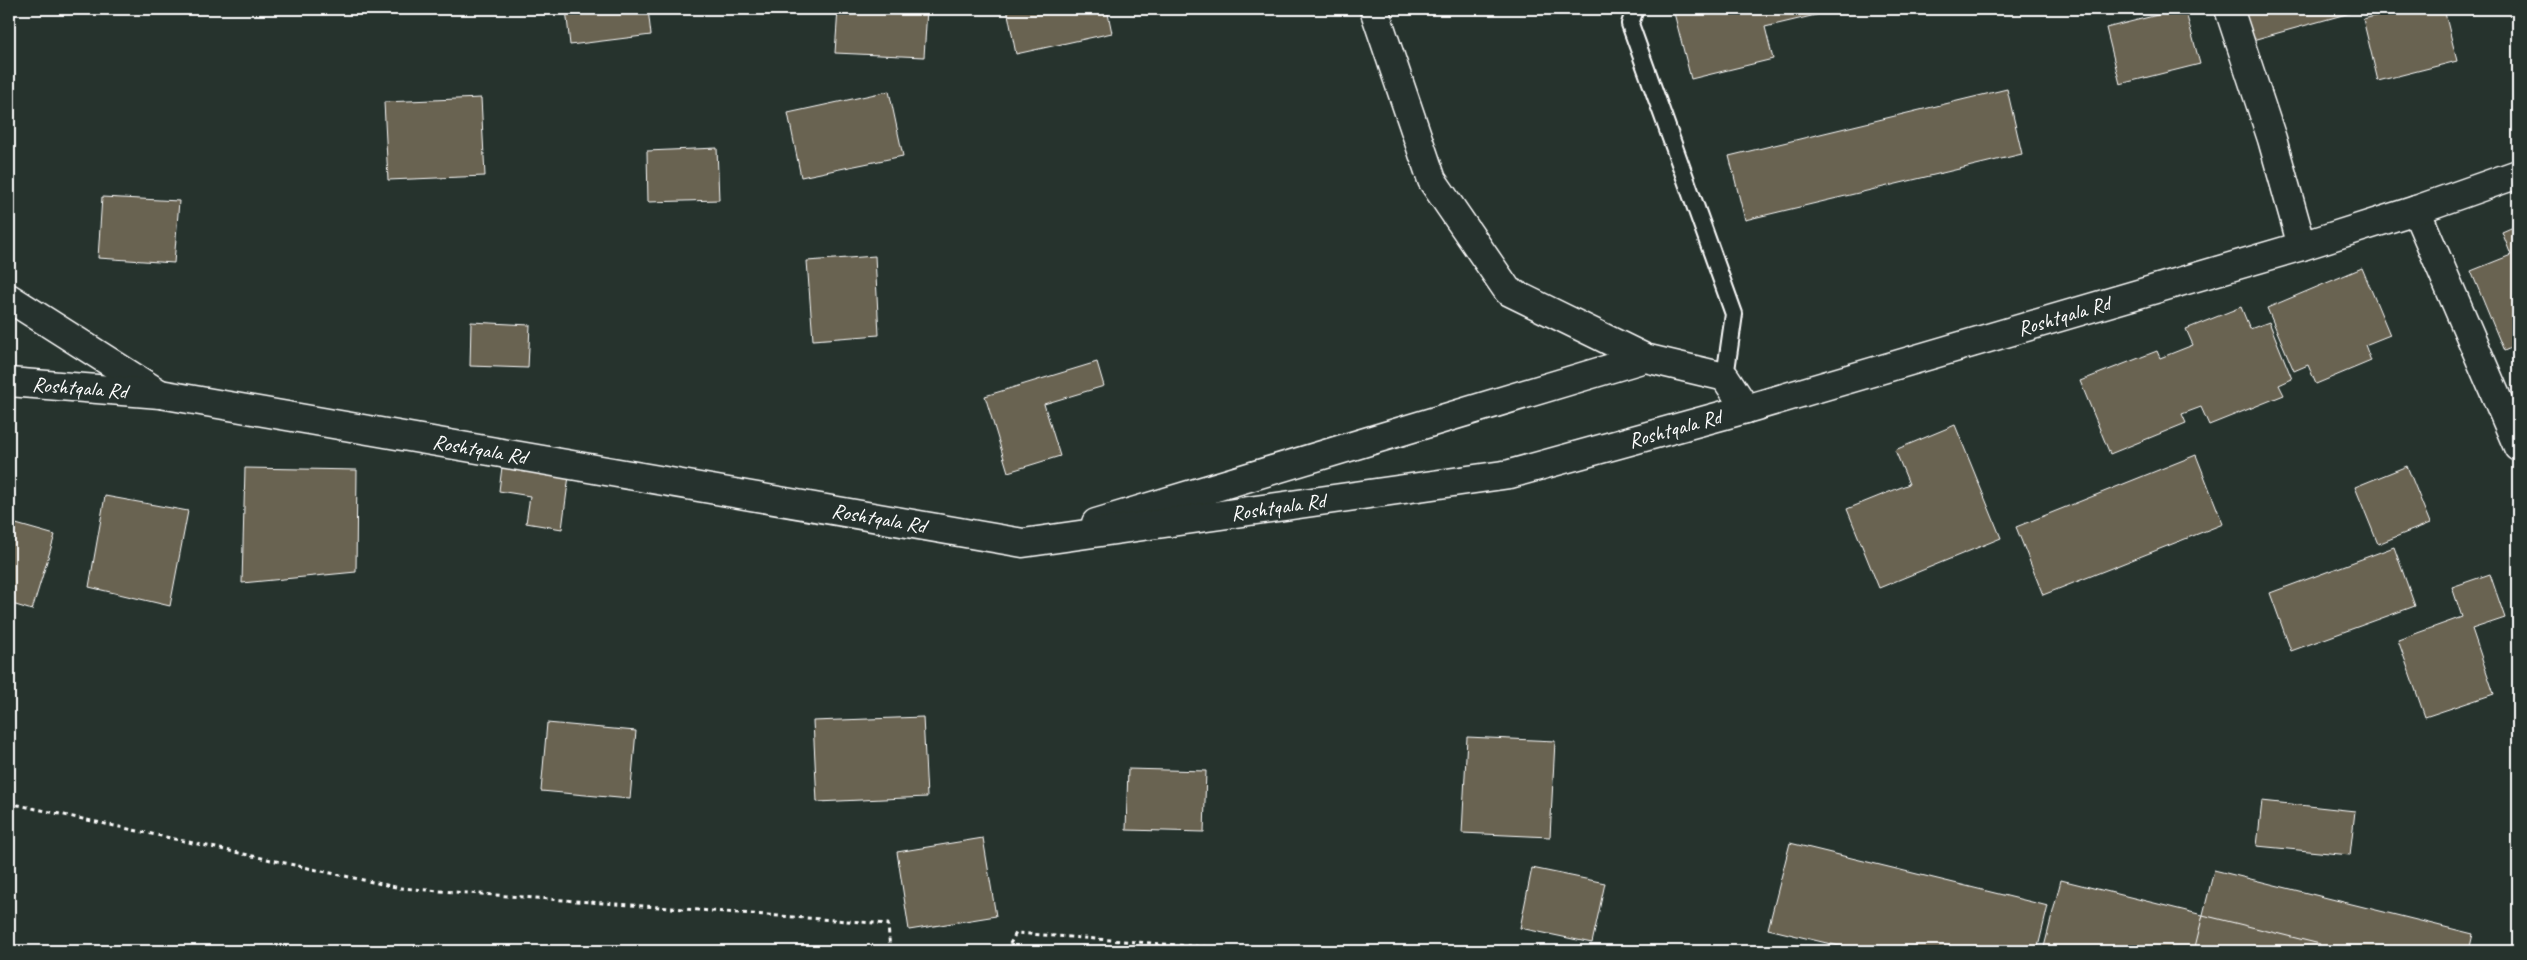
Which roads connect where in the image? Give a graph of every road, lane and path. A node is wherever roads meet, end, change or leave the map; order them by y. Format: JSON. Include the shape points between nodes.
{"nodes":[{"id":1,"x":1374,"y":9,"type":"edge"},
{"id":2,"x":1635,"y":9,"type":"edge"},
{"id":3,"x":2229,"y":9,"type":"edge"},
{"id":4,"x":2518,"y":174,"type":"edge"},
{"id":5,"x":2416,"y":210,"type":"junction"},
{"id":6,"x":2302,"y":246,"type":"junction"},
{"id":7,"x":9,"y":298,"type":"edge"},
{"id":8,"x":1645,"y":358,"type":"junction"},
{"id":9,"x":1724,"y":377,"type":"junction"},
{"id":10,"x":9,"y":382,"type":"edge"},
{"id":11,"x":160,"y":394,"type":"junction"},
{"id":12,"x":1746,"y":409,"type":"junction"},
{"id":13,"x":2518,"y":447,"type":"edge"},
{"id":14,"x":1023,"y":543,"type":"junction"},
{"id":15,"x":9,"y":803,"type":"edge"},
{"id":16,"x":890,"y":951,"type":"edge"},
{"id":17,"x":1006,"y":951,"type":"edge"},
{"id":18,"x":1227,"y":951,"type":"edge"}],
"edges":[{"from":1,"to":8,"type":"main road","via":[[1432,180],[1508,291]]},
{"from":2,"to":9,"type":"lane","via":[[1630,24],[1734,314]]},
{"from":3,"to":6,"type":"main road","via":[[2272,139]]},
{"from":4,"to":5,"type":"main road","name":"Roshtqala Rd"},
{"from":5,"to":6,"type":"main road","name":"Roshtqala Rd"},
{"from":5,"to":13,"type":"main road"},
{"from":6,"to":12,"type":"main road","name":"Roshtqala Rd"},
{"from":7,"to":11,"type":"main road"},
{"from":8,"to":9,"type":"main road"},
{"from":8,"to":14,"type":"main road","via":[[1165,504]]},
{"from":9,"to":12,"type":"main road"},
{"from":10,"to":11,"type":"main road","name":"Roshtqala Rd"},
{"from":11,"to":14,"type":"main road","name":"Roshtqala Rd"},
{"from":12,"to":14,"type":"main road","name":"Roshtqala Rd","via":[[1510,474]]},
{"from":15,"to":16,"type":"path","via":[[400,888],[888,924]]},
{"from":17,"to":18,"type":"path","via":[[1016,933]]}]}
